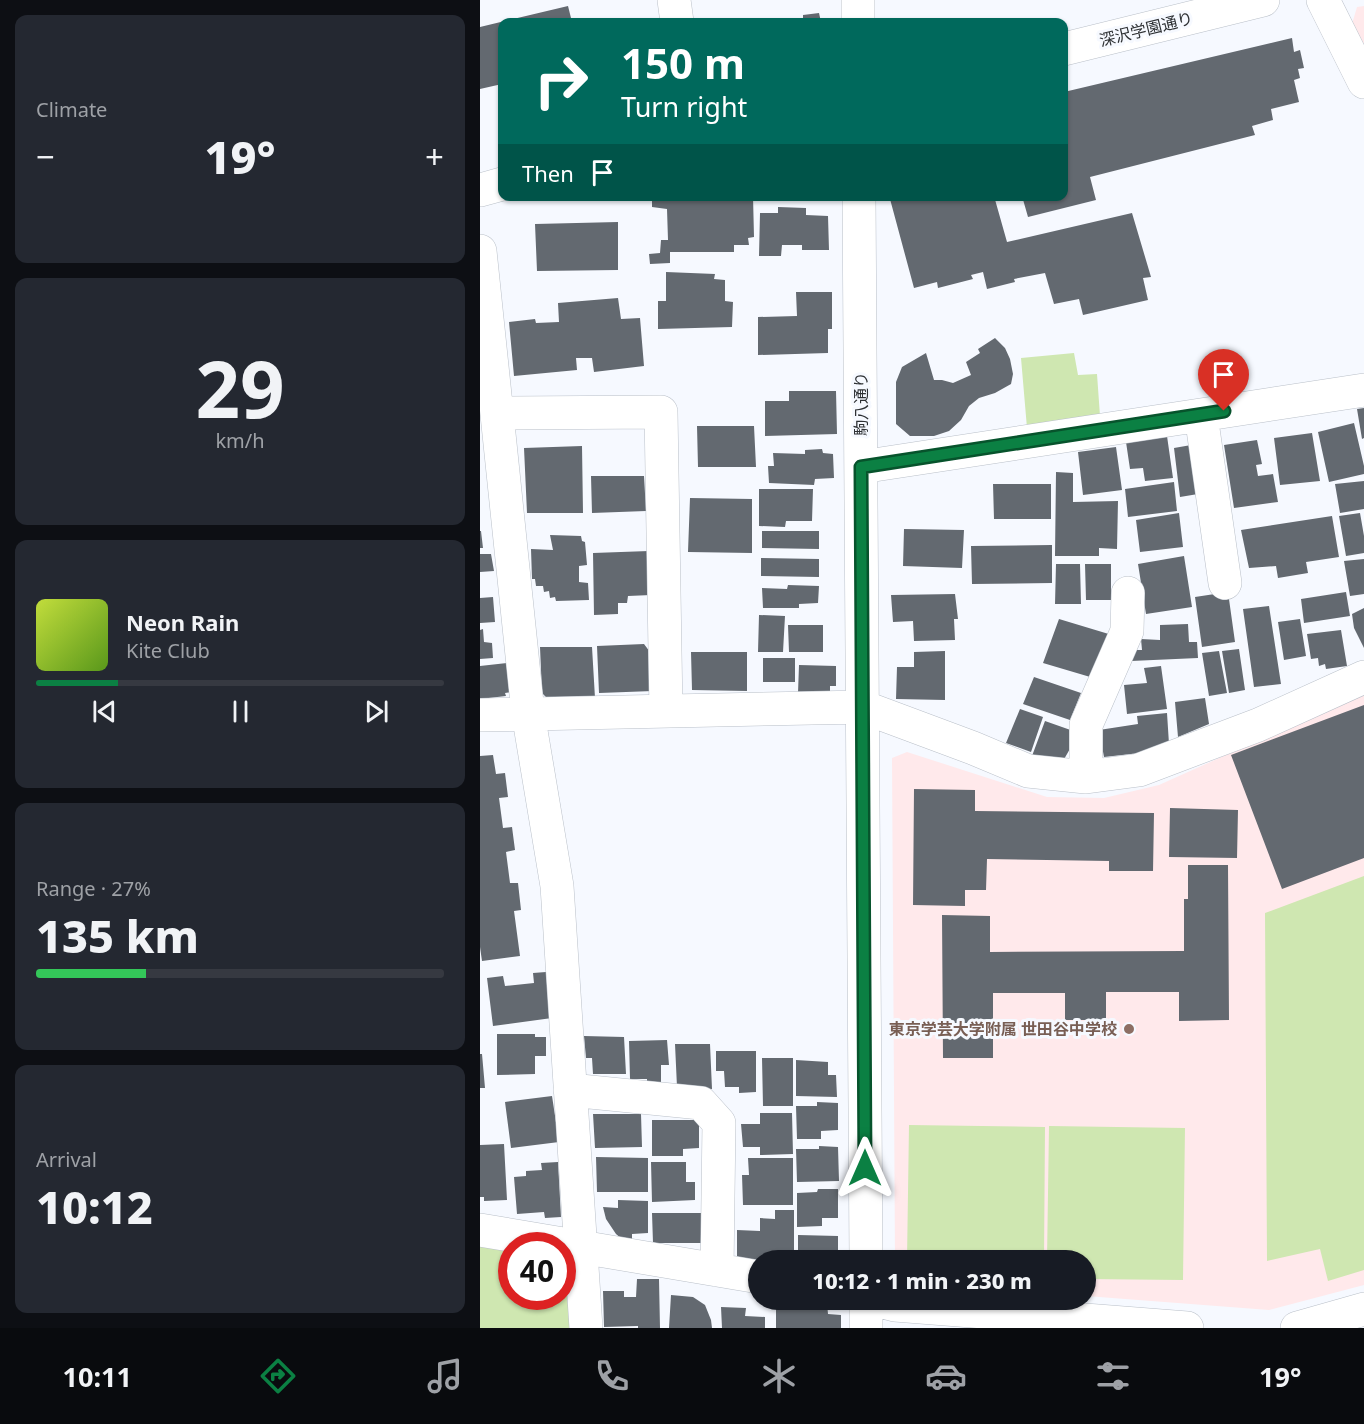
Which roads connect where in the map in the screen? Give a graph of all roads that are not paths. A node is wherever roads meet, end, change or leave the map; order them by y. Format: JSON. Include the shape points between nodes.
{"nodes":[{"id":1,"x":674,"y":0,"type":"edge"},
{"id":2,"x":858,"y":0,"type":"edge"},
{"id":3,"x":1263,"y":0,"type":"edge"},
{"id":4,"x":1323,"y":0,"type":"edge"},
{"id":5,"x":676,"y":18,"type":"edge"},
{"id":6,"x":858,"y":18,"type":"edge"},
{"id":7,"x":1068,"y":49,"type":"edge"},
{"id":8,"x":1364,"y":82,"type":"edge"},
{"id":9,"x":498,"y":185,"type":"edge"},
{"id":10,"x":480,"y":190,"type":"edge"},
{"id":11,"x":859,"y":201,"type":"edge"},
{"id":12,"x":480,"y":251,"type":"edge"},
{"id":13,"x":1364,"y":390,"type":"edge"},
{"id":14,"x":497,"y":413,"type":"junction"},
{"id":15,"x":1201,"y":415,"type":"junction"},
{"id":16,"x":491,"y":467,"type":"edge"},
{"id":17,"x":861,"y":467,"type":"junction"},
{"id":18,"x":1225,"y":584,"type":"dead end"},
{"id":19,"x":1128,"y":593,"type":"dead end"},
{"id":20,"x":1364,"y":677,"type":"edge"},
{"id":21,"x":863,"y":707,"type":"junction"},
{"id":22,"x":666,"y":711,"type":"junction"},
{"id":23,"x":528,"y":713,"type":"junction"},
{"id":24,"x":480,"y":715,"type":"edge"},
{"id":25,"x":1086,"y":777,"type":"junction"},
{"id":26,"x":570,"y":1090,"type":"junction"},
{"id":27,"x":480,"y":1230,"type":"edge"},
{"id":28,"x":581,"y":1247,"type":"junction"},
{"id":29,"x":866,"y":1250,"type":"edge"},
{"id":30,"x":717,"y":1270,"type":"junction"},
{"id":31,"x":748,"y":1275,"type":"edge"},
{"id":32,"x":1364,"y":1309,"type":"edge"},
{"id":33,"x":866,"y":1310,"type":"edge"},
{"id":34,"x":958,"y":1310,"type":"edge"},
{"id":35,"x":586,"y":1328,"type":"edge"},
{"id":36,"x":866,"y":1328,"type":"edge"},
{"id":37,"x":1187,"y":1328,"type":"edge"},
{"id":38,"x":1297,"y":1328,"type":"edge"}],
"edges":[{"from":1,"to":5,"type":"street"},
{"from":2,"to":6,"type":"street"},
{"from":3,"to":7,"type":"street","name":"深沢学園通り"},
{"from":4,"to":8,"type":"street"},
{"from":9,"to":10,"type":"street"},
{"from":11,"to":17,"type":"street","name":"駒八通り"},
{"from":12,"to":14,"type":"street"},
{"from":13,"to":15,"type":"street"},
{"from":14,"to":16,"type":"street"},
{"from":14,"to":22,"type":"street","via":[[661,412]]},
{"from":15,"to":17,"type":"street"},
{"from":15,"to":18,"type":"street"},
{"from":16,"to":23,"type":"street"},
{"from":17,"to":21,"type":"street","name":"駒八通り"},
{"from":19,"to":25,"type":"street","via":[[1127,631],[1086,725]]},
{"from":20,"to":25,"type":"street","via":[[1258,725],[1139,770]]},
{"from":21,"to":22,"type":"street"},
{"from":21,"to":25,"type":"street","via":[[1028,771]]},
{"from":21,"to":29,"type":"street","name":"駒八通り"},
{"from":22,"to":23,"type":"street"},
{"from":23,"to":24,"type":"street"},
{"from":23,"to":26,"type":"street","via":[[556,886]]},
{"from":26,"to":28,"type":"street"},
{"from":26,"to":30,"type":"street","via":[[701,1103],[719,1123]]},
{"from":27,"to":28,"type":"street"},
{"from":28,"to":30,"type":"street"},
{"from":28,"to":35,"type":"street"},
{"from":30,"to":31,"type":"street"},
{"from":32,"to":38,"type":"street"},
{"from":33,"to":36,"type":"street"},
{"from":34,"to":37,"type":"street"}]}
